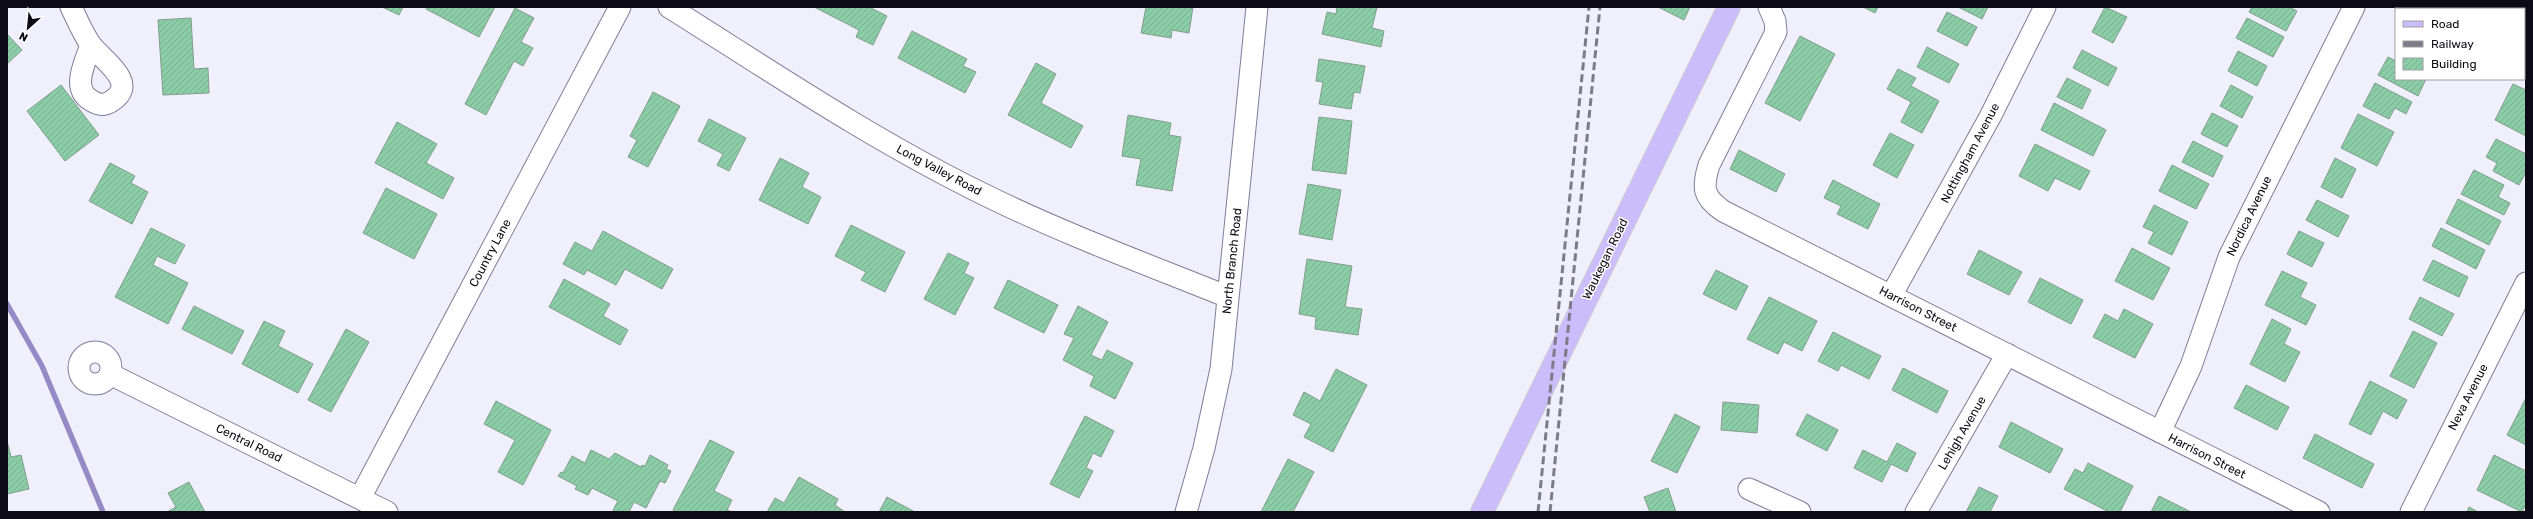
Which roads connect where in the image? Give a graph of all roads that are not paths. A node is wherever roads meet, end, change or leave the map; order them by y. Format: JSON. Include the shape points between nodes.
{"nodes":[{"id":1,"x":71,"y":7,"type":"edge"},
{"id":2,"x":620,"y":7,"type":"edge"},
{"id":3,"x":669,"y":7,"type":"edge"},
{"id":4,"x":1257,"y":7,"type":"edge"},
{"id":5,"x":1729,"y":7,"type":"edge"},
{"id":6,"x":1769,"y":7,"type":"edge"},
{"id":7,"x":2045,"y":7,"type":"edge"},
{"id":8,"x":2354,"y":7,"type":"edge"},
{"id":9,"x":91,"y":45,"type":"dead end"},
{"id":10,"x":2526,"y":283,"type":"edge"},
{"id":11,"x":1891,"y":296,"type":"junction"},
{"id":12,"x":1228,"y":297,"type":"junction"},
{"id":13,"x":2007,"y":354,"type":"junction"},
{"id":14,"x":110,"y":374,"type":"dead end"},
{"id":15,"x":2160,"y":432,"type":"junction"},
{"id":16,"x":1749,"y":488,"type":"dead end"},
{"id":17,"x":360,"y":498,"type":"junction"},
{"id":18,"x":387,"y":512,"type":"edge"},
{"id":19,"x":1186,"y":512,"type":"edge"},
{"id":20,"x":1482,"y":512,"type":"edge"},
{"id":21,"x":1800,"y":512,"type":"edge"},
{"id":22,"x":1916,"y":512,"type":"edge"},
{"id":23,"x":2318,"y":512,"type":"edge"},
{"id":24,"x":2411,"y":512,"type":"edge"}],
"edges":[{"from":1,"to":9,"type":"street"},
{"from":2,"to":17,"type":"street","name":"Country Lane"},
{"from":3,"to":12,"type":"street","name":"Long Valley Road","via":[[829,109],[982,193],[1052,226]]},
{"from":4,"to":12,"type":"street","name":"North Branch Road"},
{"from":5,"to":20,"type":"main road","name":"Waukegan Road"},
{"from":6,"to":11,"type":"street","name":"Harrison Street","via":[[1775,21],[1776,32],[1709,166],[1705,191],[1711,202],[1723,211]]},
{"from":7,"to":11,"type":"street","name":"Nottingham Avenue","via":[[1990,117]]},
{"from":8,"to":15,"type":"street","name":"Nordica Avenue","via":[[2229,257],[2191,366]]},
{"from":10,"to":24,"type":"street","name":"Neva Avenue"},
{"from":11,"to":13,"type":"street","name":"Harrison Street"},
{"from":12,"to":19,"type":"street","name":"North Branch Road","via":[[1221,369],[1204,448]]},
{"from":13,"to":15,"type":"street","name":"Harrison Street"},
{"from":13,"to":22,"type":"street","name":"Lehigh Avenue"},
{"from":14,"to":17,"type":"street","name":"Central Road"},
{"from":15,"to":23,"type":"street","name":"Harrison Street"},
{"from":16,"to":21,"type":"street"},
{"from":17,"to":18,"type":"street","name":"Central Road"}]}
